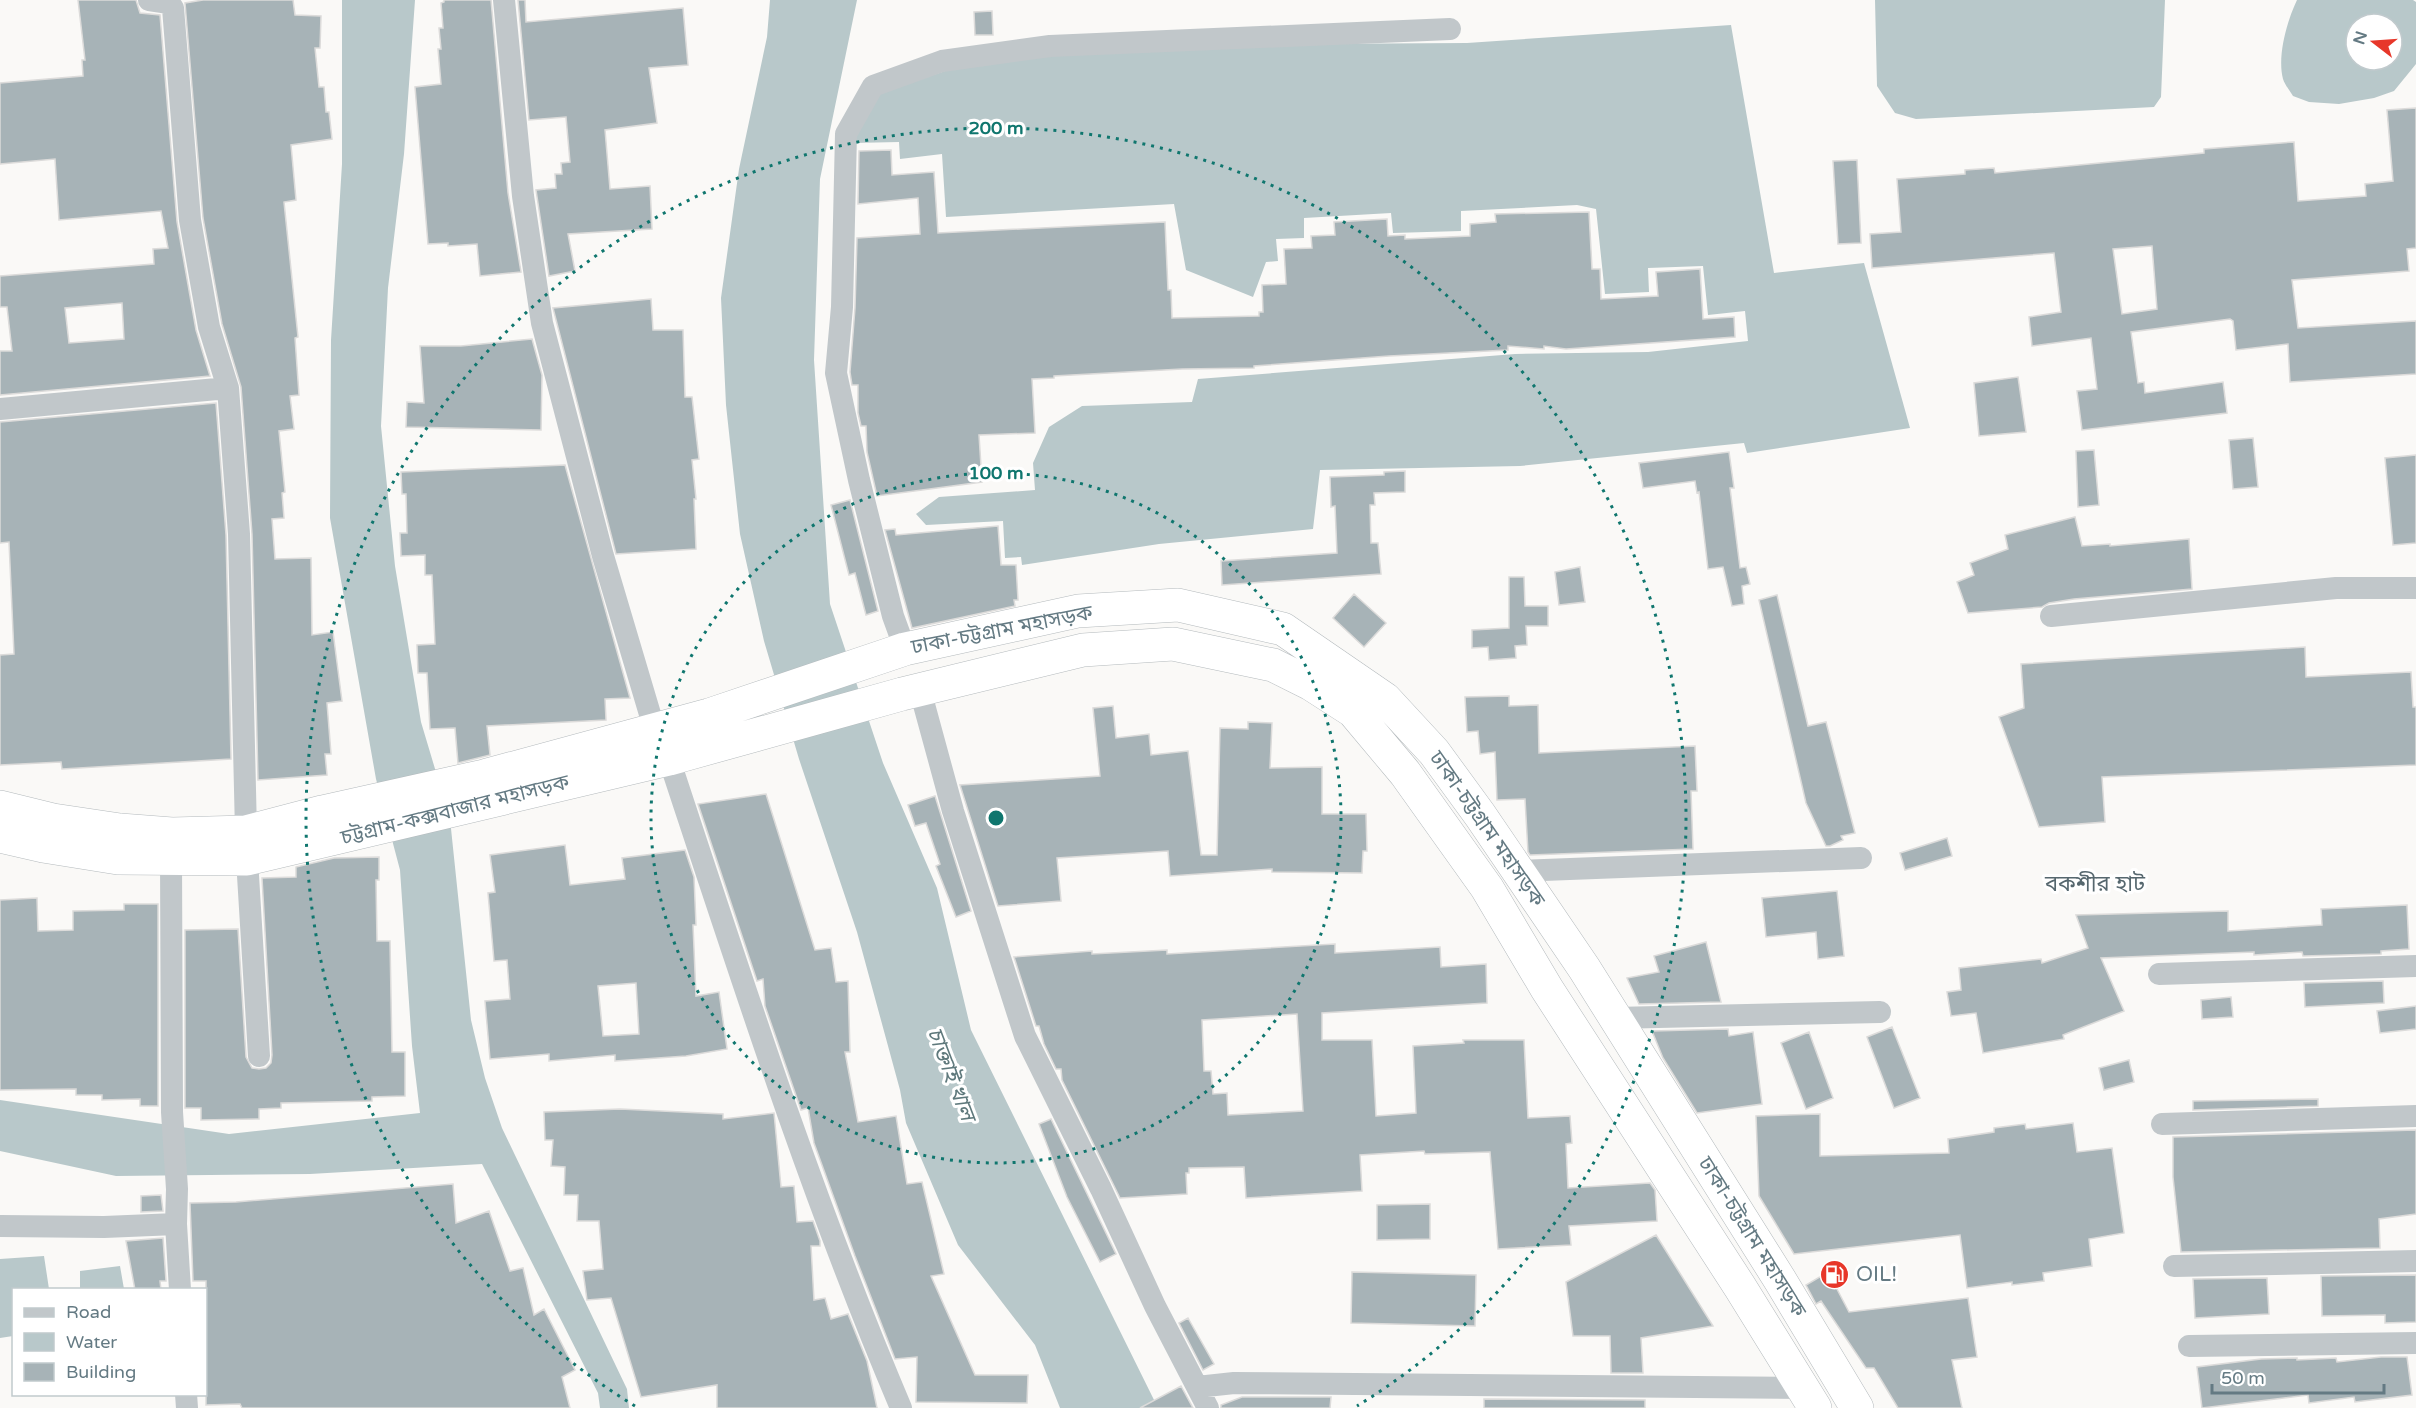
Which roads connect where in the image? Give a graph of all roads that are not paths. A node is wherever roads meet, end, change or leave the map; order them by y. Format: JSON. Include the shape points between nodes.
{"nodes":[{"id":1,"x":149,"y":0,"type":"edge"},
{"id":2,"x":504,"y":0,"type":"edge"},
{"id":3,"x":1450,"y":29,"type":"dead end"},
{"id":4,"x":228,"y":387,"type":"junction"},
{"id":5,"x":0,"y":409,"type":"edge"},
{"id":6,"x":2416,"y":588,"type":"edge"},
{"id":7,"x":2051,"y":616,"type":"dead end"},
{"id":8,"x":899,"y":651,"type":"junction"},
{"id":9,"x":911,"y":692,"type":"junction"},
{"id":10,"x":712,"y":730,"type":"junction"},
{"id":11,"x":662,"y":745,"type":"junction"},
{"id":12,"x":0,"y":807,"type":"edge"},
{"id":13,"x":0,"y":836,"type":"edge"},
{"id":14,"x":246,"y":846,"type":"junction"},
{"id":15,"x":171,"y":858,"type":"junction"},
{"id":16,"x":1861,"y":858,"type":"dead end"},
{"id":17,"x":1518,"y":871,"type":"junction"},
{"id":18,"x":2416,"y":966,"type":"edge"},
{"id":19,"x":1584,"y":968,"type":"junction"},
{"id":20,"x":2159,"y":974,"type":"dead end"},
{"id":21,"x":1547,"y":988,"type":"junction"},
{"id":22,"x":1880,"y":1012,"type":"dead end"},
{"id":23,"x":1614,"y":1018,"type":"junction"},
{"id":24,"x":259,"y":1056,"type":"dead end"},
{"id":25,"x":2416,"y":1116,"type":"edge"},
{"id":26,"x":2162,"y":1124,"type":"dead end"},
{"id":27,"x":176,"y":1224,"type":"junction"},
{"id":28,"x":0,"y":1226,"type":"edge"},
{"id":29,"x":2416,"y":1261,"type":"edge"},
{"id":30,"x":2174,"y":1266,"type":"dead end"},
{"id":31,"x":180,"y":1288,"type":"edge"},
{"id":32,"x":2416,"y":1343,"type":"edge"},
{"id":33,"x":2189,"y":1346,"type":"dead end"},
{"id":34,"x":1197,"y":1387,"type":"junction"},
{"id":35,"x":1809,"y":1398,"type":"edge"},
{"id":36,"x":901,"y":1408,"type":"edge"},
{"id":37,"x":1208,"y":1408,"type":"edge"},
{"id":38,"x":1857,"y":1408,"type":"edge"}],
"edges":[{"from":1,"to":4,"type":"street","via":[[169,3],[173,8],[190,220],[209,327]]},
{"from":2,"to":11,"type":"street","via":[[523,196],[542,323],[603,556]]},
{"from":3,"to":8,"type":"street","via":[[1050,46],[942,61],[873,86],[846,134],[842,307],[836,373]]},
{"from":4,"to":5,"type":"street"},
{"from":4,"to":14,"type":"street","via":[[239,534]]},
{"from":6,"to":7,"type":"street","via":[[2336,588]]},
{"from":8,"to":10,"type":"highway","name":"চট্টগ্রাম-কক্সবাজার মহাসড়ক"},
{"from":8,"to":17,"type":"highway","name":"ঢাকা-চট্টগ্রাম মহাসড়ক","via":[[1078,610],[1178,605],[1283,629],[1385,699],[1434,752]]},
{"from":9,"to":10,"type":"highway","name":"চট্টগ্রাম-কক্সবাজার মহাসড়ক"},
{"from":9,"to":21,"type":"highway","name":"ঢাকা-চট্টগ্রাম মহাসড়ক","via":[[1083,650],[1173,644],[1273,665],[1353,711],[1406,773],[1487,888]]},
{"from":9,"to":34,"type":"street","via":[[1025,1036]]},
{"from":10,"to":11,"type":"highway","name":"চট্টগ্রাম-কক্সবাজার মহাসড়ক"},
{"from":11,"to":14,"type":"highway","name":"চট্টগ্রাম-কক্সবাজার মহাসড়ক"},
{"from":11,"to":36,"type":"street","via":[[855,1299]]},
{"from":12,"to":14,"type":"highway","name":"চট্টগ্রাম-কক্সবাজার মহাসড়ক","via":[[53,820]]},
{"from":13,"to":15,"type":"highway","name":"চট্টগ্রাম-কক্সবাজার মহাসড়ক","via":[[118,858]]},
{"from":14,"to":15,"type":"highway","name":"চট্টগ্রাম-কক্সবাজার মহাসড়ক"},
{"from":14,"to":24,"type":"street"},
{"from":15,"to":27,"type":"street"},
{"from":16,"to":17,"type":"street"},
{"from":17,"to":19,"type":"highway","name":"ঢাকা-চট্টগ্রাম মহাসড়ক"},
{"from":18,"to":20,"type":"street"},
{"from":19,"to":21,"type":"highway"},
{"from":19,"to":23,"type":"highway","name":"ঢাকা-চট্টগ্রাম মহাসড়ক"},
{"from":21,"to":35,"type":"highway","name":"ঢাকা-চট্টগ্রাম মহাসড়ক"},
{"from":22,"to":23,"type":"street"},
{"from":23,"to":38,"type":"highway","name":"ঢাকা-চট্টগ্রাম মহাসড়ক"},
{"from":25,"to":26,"type":"street"},
{"from":27,"to":28,"type":"street"},
{"from":27,"to":31,"type":"street"},
{"from":29,"to":30,"type":"street"},
{"from":32,"to":33,"type":"street"},
{"from":34,"to":35,"type":"street","via":[[1246,1383]]},
{"from":34,"to":37,"type":"street"}]}
